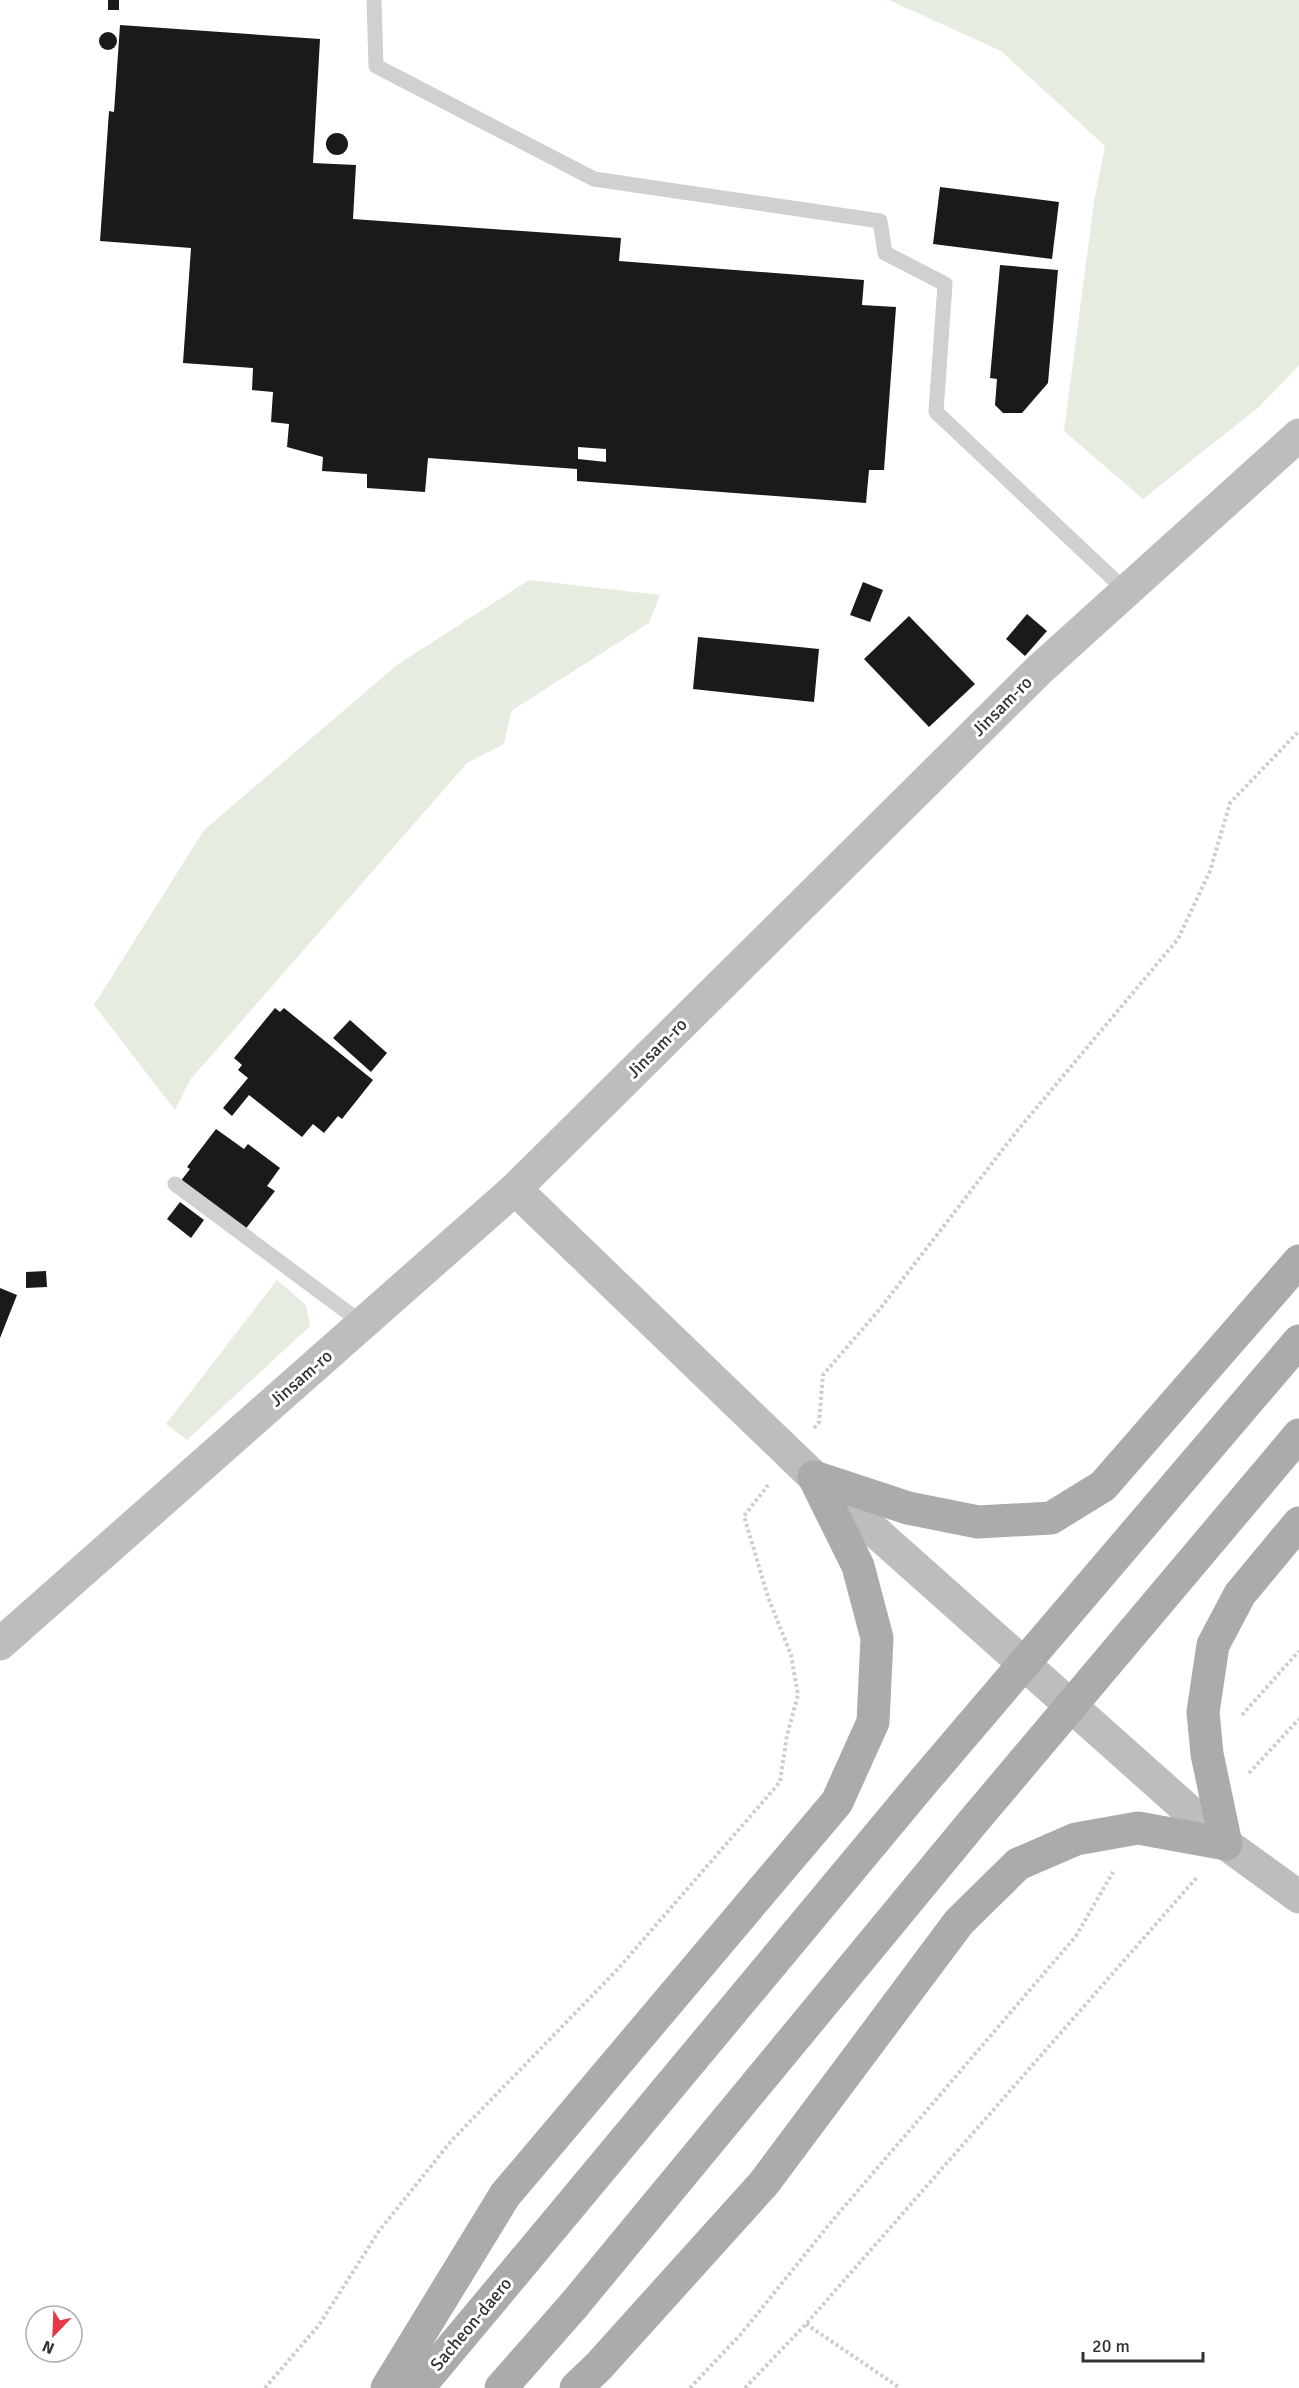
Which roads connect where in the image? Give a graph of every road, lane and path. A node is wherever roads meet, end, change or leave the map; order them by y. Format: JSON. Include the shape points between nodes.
{"nodes":[{"id":1,"x":374,"y":0,"type":"edge"},
{"id":2,"x":1299,"y":435,"type":"edge"},
{"id":3,"x":1126,"y":591,"type":"junction"},
{"id":4,"x":1299,"y":731,"type":"edge"},
{"id":5,"x":175,"y":1184,"type":"dead end"},
{"id":6,"x":515,"y":1189,"type":"junction"},
{"id":7,"x":1299,"y":1261,"type":"edge"},
{"id":8,"x":362,"y":1323,"type":"junction"},
{"id":9,"x":1299,"y":1341,"type":"edge"},
{"id":10,"x":1299,"y":1435,"type":"edge"},
{"id":11,"x":791,"y":1455,"type":"junction"},
{"id":12,"x":814,"y":1477,"type":"junction"},
{"id":13,"x":1299,"y":1522,"type":"edge"},
{"id":14,"x":0,"y":1644,"type":"edge"},
{"id":15,"x":1299,"y":1651,"type":"edge"},
{"id":16,"x":1299,"y":1719,"type":"edge"},
{"id":17,"x":1207,"y":1754,"type":"junction"},
{"id":18,"x":1218,"y":1807,"type":"junction"},
{"id":19,"x":1138,"y":1828,"type":"junction"},
{"id":20,"x":1226,"y":1844,"type":"junction"},
{"id":21,"x":1299,"y":1897,"type":"edge"},
{"id":22,"x":806,"y":2324,"type":"junction"},
{"id":23,"x":265,"y":2388,"type":"edge"},
{"id":24,"x":387,"y":2388,"type":"edge"},
{"id":25,"x":418,"y":2388,"type":"edge"},
{"id":26,"x":501,"y":2388,"type":"edge"},
{"id":27,"x":576,"y":2388,"type":"edge"},
{"id":28,"x":690,"y":2388,"type":"edge"},
{"id":29,"x":745,"y":2388,"type":"edge"},
{"id":30,"x":900,"y":2388,"type":"edge"}],
"edges":[{"from":1,"to":3,"type":"lane","via":[[376,66],[594,179],[880,221],[885,253],[945,284],[936,412]]},
{"from":2,"to":3,"type":"street","name":"Jinsam-ro"},
{"from":3,"to":6,"type":"street","name":"Jinsam-ro","via":[[1038,670]]},
{"from":4,"to":11,"type":"path","via":[[1230,803],[1210,870],[1178,939],[1017,1131],[879,1310],[823,1375],[819,1422]]},
{"from":5,"to":8,"type":"lane"},
{"from":6,"to":8,"type":"street","name":"Jinsam-ro"},
{"from":6,"to":11,"type":"street"},
{"from":7,"to":12,"type":"main road","via":[[1103,1486],[1050,1518],[978,1522],[908,1508]]},
{"from":8,"to":14,"type":"street","name":"Jinsam-ro"},
{"from":9,"to":25,"type":"main road","name":"Sacheon-daero","bridge":true,"via":[[923,1782]]},
{"from":10,"to":26,"type":"main road","bridge":true},
{"from":11,"to":12,"type":"street"},
{"from":11,"to":23,"type":"path","via":[[744,1516],[768,1597],[791,1655],[798,1695],[780,1782],[617,1970],[452,2140],[379,2231],[319,2325]]},
{"from":12,"to":20,"type":"street"},
{"from":12,"to":24,"type":"main road","via":[[858,1566],[877,1638],[873,1722],[841,1792],[505,2195]]},
{"from":13,"to":17,"type":"main road","via":[[1240,1594],[1213,1645],[1203,1712]]},
{"from":15,"to":17,"type":"path"},
{"from":16,"to":18,"type":"path"},
{"from":17,"to":18,"type":"main road"},
{"from":18,"to":20,"type":"main road"},
{"from":19,"to":20,"type":"main road"},
{"from":19,"to":27,"type":"main road","via":[[1076,1839],[1018,1864],[959,1922],[764,2183]]},
{"from":19,"to":28,"type":"path","via":[[1076,1936],[832,2221],[741,2334]]},
{"from":20,"to":21,"type":"street"},
{"from":20,"to":22,"type":"path"},
{"from":22,"to":29,"type":"path"},
{"from":22,"to":30,"type":"path"}]}
